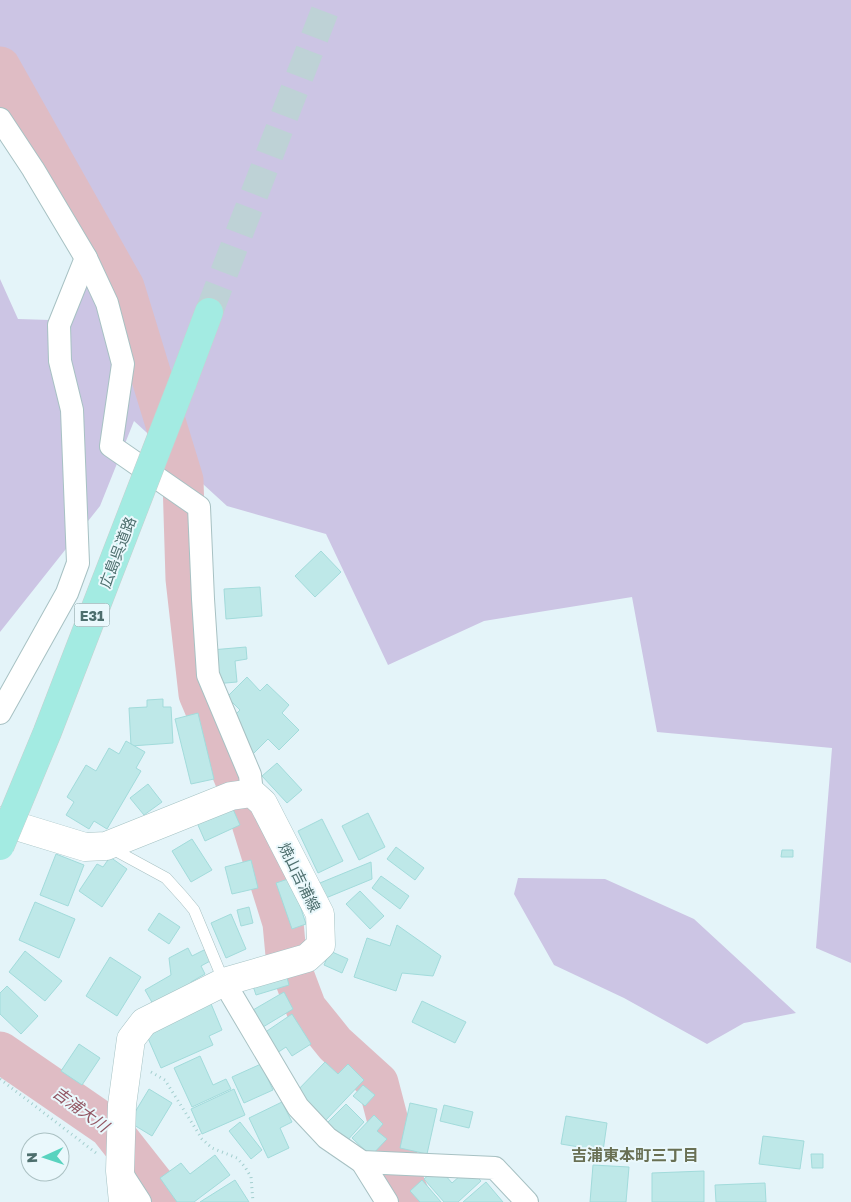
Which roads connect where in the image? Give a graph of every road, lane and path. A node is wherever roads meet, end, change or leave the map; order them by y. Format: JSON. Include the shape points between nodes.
{"nodes":[{"id":1,"x":0,"y":119,"type":"edge"},
{"id":2,"x":86,"y":258,"type":"junction"},
{"id":3,"x":210,"y":312,"type":"tunnel mouth"},
{"id":4,"x":0,"y":713,"type":"edge"},
{"id":5,"x":244,"y":794,"type":"junction"},
{"id":6,"x":0,"y":820,"type":"edge"},
{"id":7,"x":0,"y":846,"type":"edge"},
{"id":8,"x":106,"y":846,"type":"junction"},
{"id":9,"x":224,"y":982,"type":"junction"},
{"id":10,"x":128,"y":1060,"type":"junction"},
{"id":11,"x":0,"y":1079,"type":"edge"},
{"id":12,"x":362,"y":1162,"type":"junction"},
{"id":13,"x":120,"y":1166,"type":"junction"},
{"id":14,"x":123,"y":1202,"type":"edge"},
{"id":15,"x":140,"y":1202,"type":"edge"},
{"id":16,"x":253,"y":1202,"type":"edge"},
{"id":17,"x":387,"y":1202,"type":"edge"},
{"id":18,"x":527,"y":1202,"type":"edge"}],
"edges":[{"from":1,"to":2,"type":"street"},
{"from":2,"to":4,"type":"street","via":[[59,325],[60,361],[72,410],[78,563],[67,593]]},
{"from":2,"to":5,"type":"street","via":[[107,303],[123,364],[111,446],[199,507],[208,675],[250,775]]},
{"from":3,"to":7,"type":"highway","name":"広島呉道路","number":"E31","bridge":true},
{"from":5,"to":8,"type":"main road"},
{"from":5,"to":9,"type":"main road","name":"焼山吉浦線","via":[[263,802],[320,914],[321,945],[307,958]]},
{"from":6,"to":8,"type":"main road","via":[[84,847]]},
{"from":8,"to":9,"type":"lane","via":[[166,878],[184,898],[194,910]]},
{"from":9,"to":10,"type":"main road","name":"焼山吉浦線","via":[[144,1022],[131,1039]]},
{"from":9,"to":12,"type":"street","via":[[298,1107],[327,1138]]},
{"from":10,"to":13,"type":"main road","name":"焼山吉浦線","via":[[122,1105]]},
{"from":10,"to":16,"type":"path","via":[[165,1080],[202,1140],[212,1148],[237,1158],[251,1177]]},
{"from":11,"to":13,"type":"path"},
{"from":12,"to":17,"type":"street"},
{"from":12,"to":18,"type":"street","via":[[495,1168]]},
{"from":13,"to":14,"type":"main road","name":"焼山吉浦線"},
{"from":13,"to":15,"type":"street"}]}
